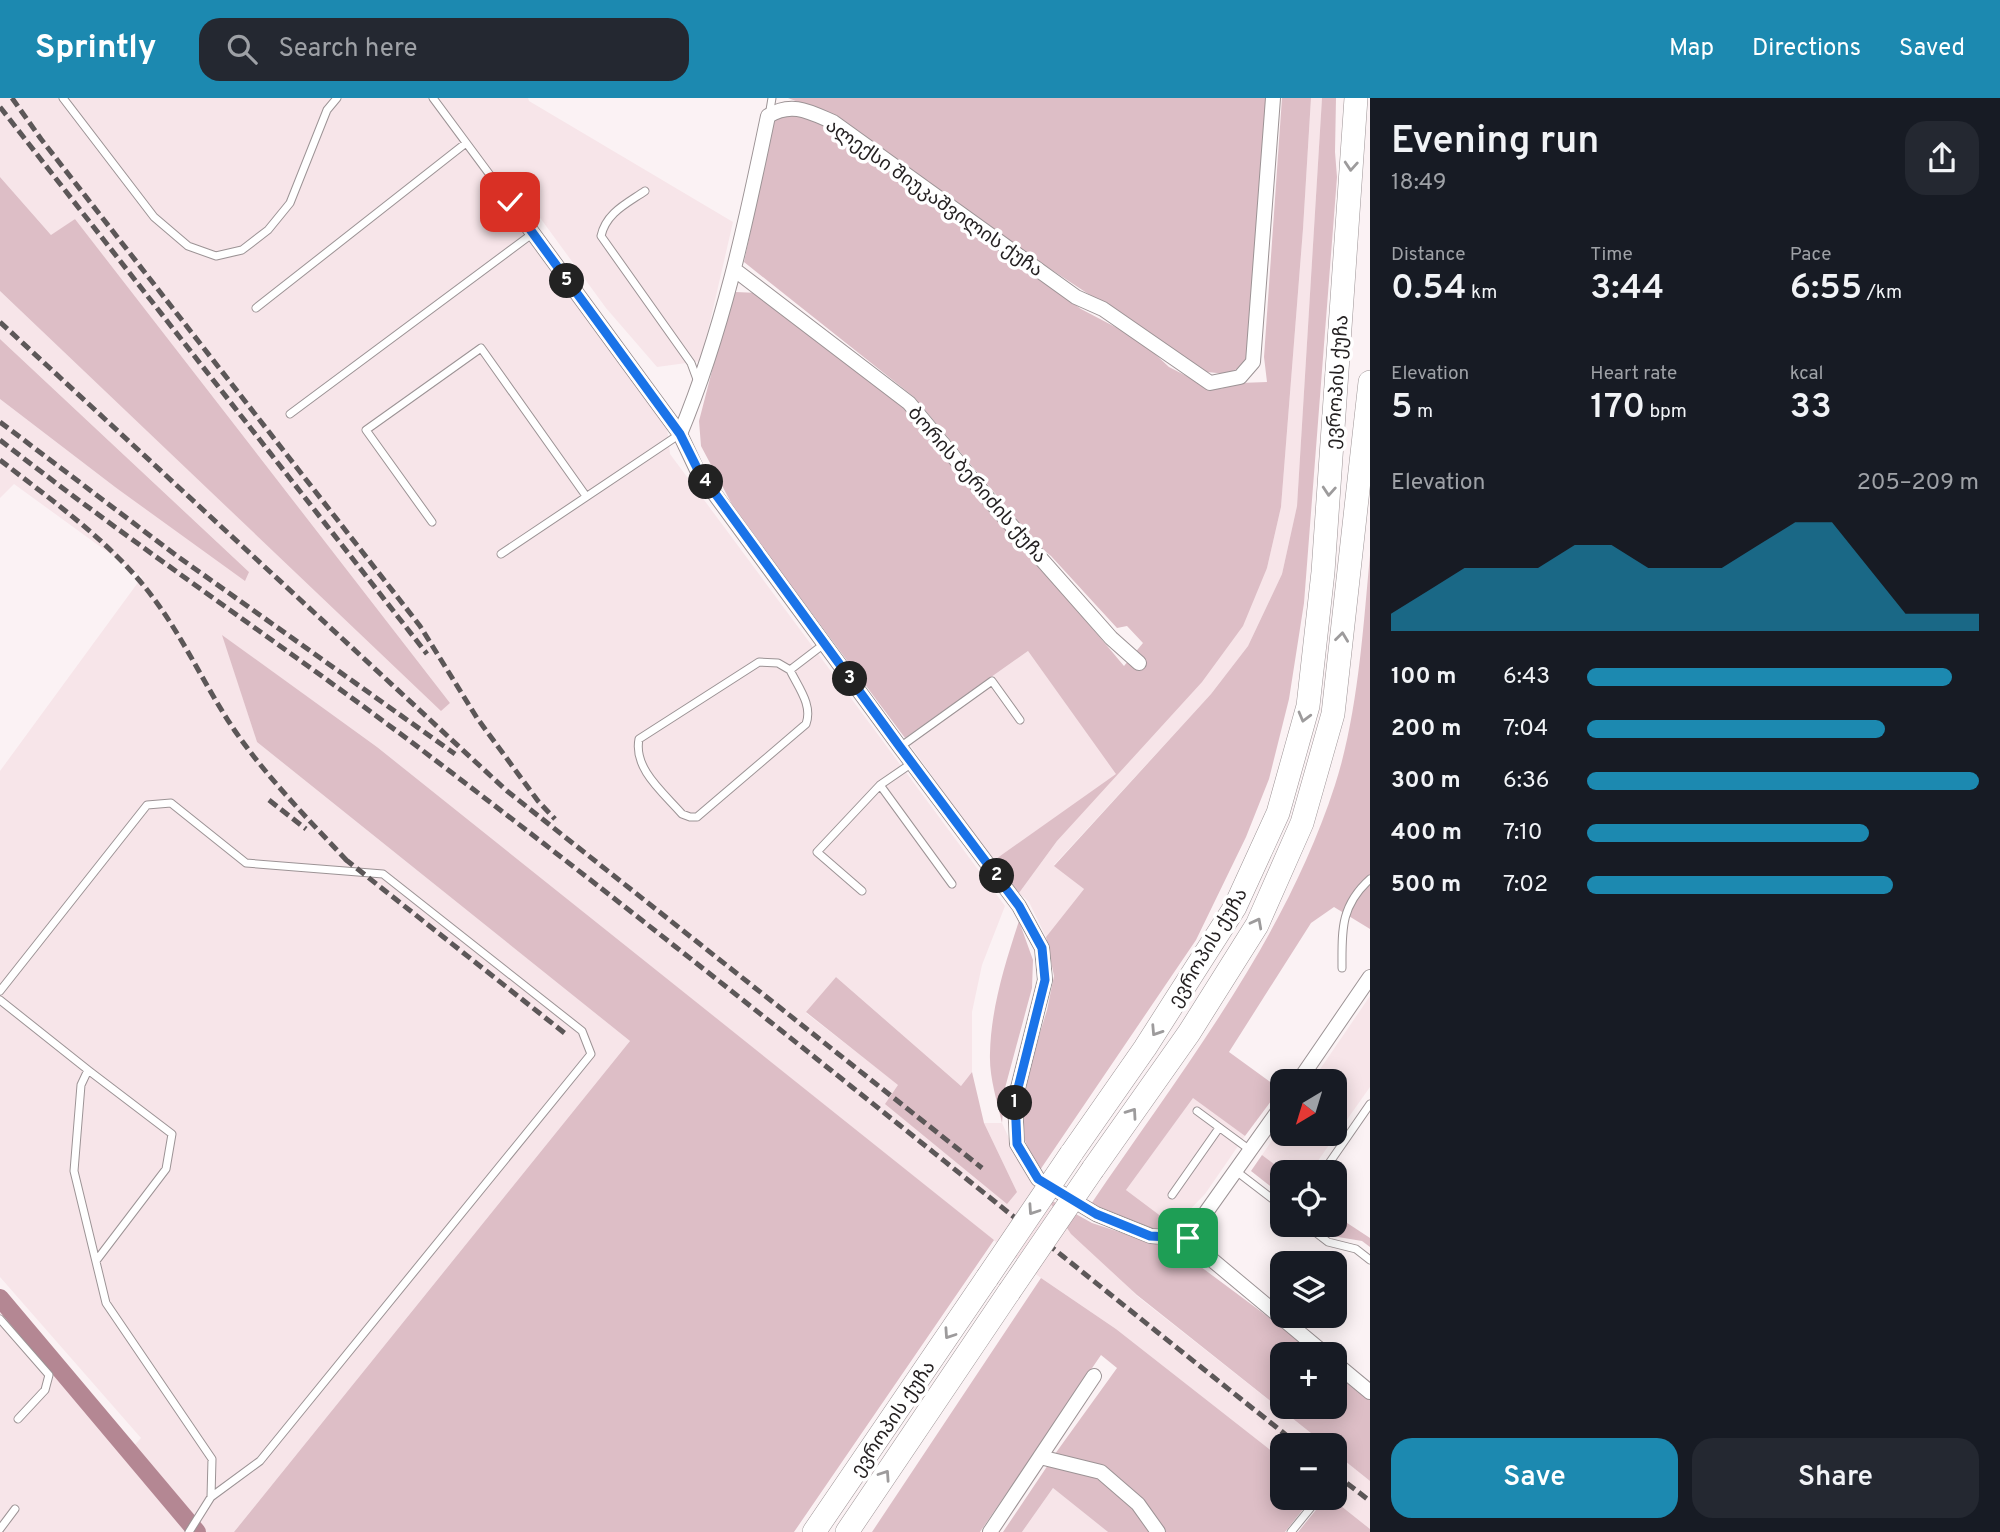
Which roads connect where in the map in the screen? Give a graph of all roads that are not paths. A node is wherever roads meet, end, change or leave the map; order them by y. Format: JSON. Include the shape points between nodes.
{"nodes":[{"id":1,"x":63,"y":98,"type":"edge"},
{"id":2,"x":337,"y":98,"type":"edge"},
{"id":3,"x":433,"y":98,"type":"edge"},
{"id":4,"x":772,"y":98,"type":"edge"},
{"id":5,"x":1273,"y":98,"type":"edge"},
{"id":6,"x":1356,"y":98,"type":"edge"},
{"id":7,"x":768,"y":116,"type":"junction"},
{"id":8,"x":466,"y":143,"type":"junction"},
{"id":9,"x":645,"y":191,"type":"dead end"},
{"id":10,"x":510,"y":202,"type":"joint"},
{"id":11,"x":532,"y":234,"type":"junction"},
{"id":12,"x":735,"y":270,"type":"junction"},
{"id":13,"x":256,"y":308,"type":"dead end"},
{"id":14,"x":1370,"y":382,"type":"edge"},
{"id":15,"x":699,"y":386,"type":"junction"},
{"id":16,"x":290,"y":414,"type":"dead end"},
{"id":17,"x":680,"y":434,"type":"junction"},
{"id":18,"x":586,"y":496,"type":"junction"},
{"id":19,"x":432,"y":522,"type":"dead end"},
{"id":20,"x":501,"y":554,"type":"dead end"},
{"id":21,"x":824,"y":644,"type":"junction"},
{"id":22,"x":1139,"y":663,"type":"dead end"},
{"id":23,"x":790,"y":670,"type":"junction"},
{"id":24,"x":1020,"y":720,"type":"dead end"},
{"id":25,"x":900,"y":747,"type":"junction"},
{"id":26,"x":912,"y":763,"type":"junction"},
{"id":27,"x":880,"y":785,"type":"junction"},
{"id":28,"x":1370,"y":879,"type":"edge"},
{"id":29,"x":952,"y":884,"type":"dead end"},
{"id":30,"x":862,"y":891,"type":"dead end"},
{"id":31,"x":1342,"y":968,"type":"dead end"},
{"id":32,"x":1370,"y":977,"type":"edge"},
{"id":33,"x":0,"y":991,"type":"edge"},
{"id":34,"x":0,"y":1000,"type":"edge"},
{"id":35,"x":1307,"y":1069,"type":"edge"},
{"id":36,"x":88,"y":1070,"type":"junction"},
{"id":37,"x":1370,"y":1104,"type":"edge"},
{"id":38,"x":1197,"y":1111,"type":"dead end"},
{"id":39,"x":1270,"y":1123,"type":"edge"},
{"id":40,"x":1219,"y":1128,"type":"junction"},
{"id":41,"x":1250,"y":1151,"type":"junction"},
{"id":42,"x":1330,"y":1160,"type":"edge"},
{"id":43,"x":1236,"y":1171,"type":"junction"},
{"id":44,"x":1172,"y":1195,"type":"dead end"},
{"id":45,"x":1270,"y":1197,"type":"edge"},
{"id":46,"x":1322,"y":1237,"type":"edge"},
{"id":47,"x":1188,"y":1238,"type":"junction"},
{"id":48,"x":1370,"y":1260,"type":"edge"},
{"id":49,"x":96,"y":1261,"type":"junction"},
{"id":50,"x":0,"y":1319,"type":"edge"},
{"id":51,"x":1311,"y":1342,"type":"edge"},
{"id":52,"x":1347,"y":1373,"type":"edge"},
{"id":53,"x":1094,"y":1376,"type":"dead end"},
{"id":54,"x":1370,"y":1392,"type":"edge"},
{"id":55,"x":18,"y":1419,"type":"dead end"},
{"id":56,"x":1040,"y":1457,"type":"junction"},
{"id":57,"x":211,"y":1497,"type":"junction"},
{"id":58,"x":15,"y":1509,"type":"dead end"},
{"id":59,"x":1309,"y":1510,"type":"edge"},
{"id":60,"x":0,"y":1529,"type":"edge"},
{"id":61,"x":189,"y":1532,"type":"edge"},
{"id":62,"x":814,"y":1532,"type":"edge"},
{"id":63,"x":847,"y":1532,"type":"edge"},
{"id":64,"x":990,"y":1532,"type":"edge"},
{"id":65,"x":1158,"y":1532,"type":"edge"},
{"id":66,"x":1292,"y":1532,"type":"edge"}],
"edges":[{"from":1,"to":2,"type":"lane","via":[[154,217],[188,246],[216,256],[242,250],[268,230],[290,203],[327,110]]},
{"from":3,"to":8,"type":"lane"},
{"from":4,"to":7,"type":"lane"},
{"from":5,"to":7,"type":"street","name":"ალექსი შიუკაშვილის ქუჩა","via":[[1254,362],[1240,377],[1210,383],[1103,309],[1076,297],[833,122],[804,110],[781,108]]},
{"from":6,"to":62,"type":"main road","name":"ევროპის ქუჩა","one_way":true,"bridge":true,"via":[[1324,572],[1308,706],[1278,813],[1235,907],[1145,1048]]},
{"from":7,"to":12,"type":"street"},
{"from":8,"to":10,"type":"lane"},
{"from":8,"to":13,"type":"lane"},
{"from":9,"to":15,"type":"lane","via":[[612,214],[601,236],[691,363]]},
{"from":10,"to":11,"type":"street"},
{"from":11,"to":16,"type":"lane"},
{"from":11,"to":17,"type":"street"},
{"from":12,"to":15,"type":"street"},
{"from":12,"to":22,"type":"street","name":"ბორის ბერიძის ქუჩა","via":[[909,403],[1111,638]]},
{"from":63,"to":14,"type":"main road","name":"ევროპის ქუჩა","one_way":true,"bridge":true,"via":[[1189,1033],[1257,925],[1302,823],[1333,714]]},
{"from":15,"to":17,"type":"street"},
{"from":17,"to":18,"type":"lane"},
{"from":17,"to":21,"type":"street","via":[[698,470]]},
{"from":18,"to":19,"type":"lane","via":[[481,348],[366,430]]},
{"from":18,"to":20,"type":"lane"},
{"from":21,"to":23,"type":"lane"},
{"from":21,"to":25,"type":"street"},
{"from":23,"to":23,"type":"lane","via":[[778,663],[759,662],[639,739],[637,750],[644,770],[682,814],[696,817],[806,724],[808,706]]},
{"from":24,"to":25,"type":"lane","via":[[992,681]]},
{"from":25,"to":26,"type":"street"},
{"from":26,"to":27,"type":"lane"},
{"from":26,"to":47,"type":"street","via":[[1019,906],[1042,948],[1045,980],[1015,1100],[1017,1144],[1038,1179],[1096,1214],[1150,1236]]},
{"from":27,"to":29,"type":"lane"},
{"from":27,"to":30,"type":"lane","via":[[817,852]]},
{"from":28,"to":31,"type":"lane","via":[[1352,900],[1343,921]]},
{"from":32,"to":35,"type":"street"},
{"from":33,"to":57,"type":"lane","via":[[147,805],[171,803],[246,863],[383,873],[582,1031],[591,1054],[260,1461]]},
{"from":34,"to":36,"type":"lane"},
{"from":36,"to":49,"type":"lane","via":[[81,1085],[74,1171]]},
{"from":36,"to":49,"type":"lane","via":[[172,1135],[166,1169]]},
{"from":37,"to":42,"type":"lane"},
{"from":38,"to":40,"type":"lane"},
{"from":39,"to":41,"type":"street"},
{"from":40,"to":41,"type":"lane"},
{"from":40,"to":44,"type":"lane"},
{"from":41,"to":43,"type":"street"},
{"from":43,"to":45,"type":"lane"},
{"from":43,"to":47,"type":"street"},
{"from":46,"to":48,"type":"lane","via":[[1356,1249]]},
{"from":47,"to":51,"type":"street"},
{"from":49,"to":57,"type":"lane","via":[[106,1303],[212,1459]]},
{"from":50,"to":55,"type":"lane","via":[[49,1375],[45,1390]]},
{"from":52,"to":54,"type":"street"},
{"from":53,"to":56,"type":"street"},
{"from":56,"to":64,"type":"street"},
{"from":56,"to":65,"type":"street","via":[[1101,1472],[1138,1504]]},
{"from":57,"to":61,"type":"lane"},
{"from":58,"to":60,"type":"lane"},
{"from":59,"to":66,"type":"lane"}]}
